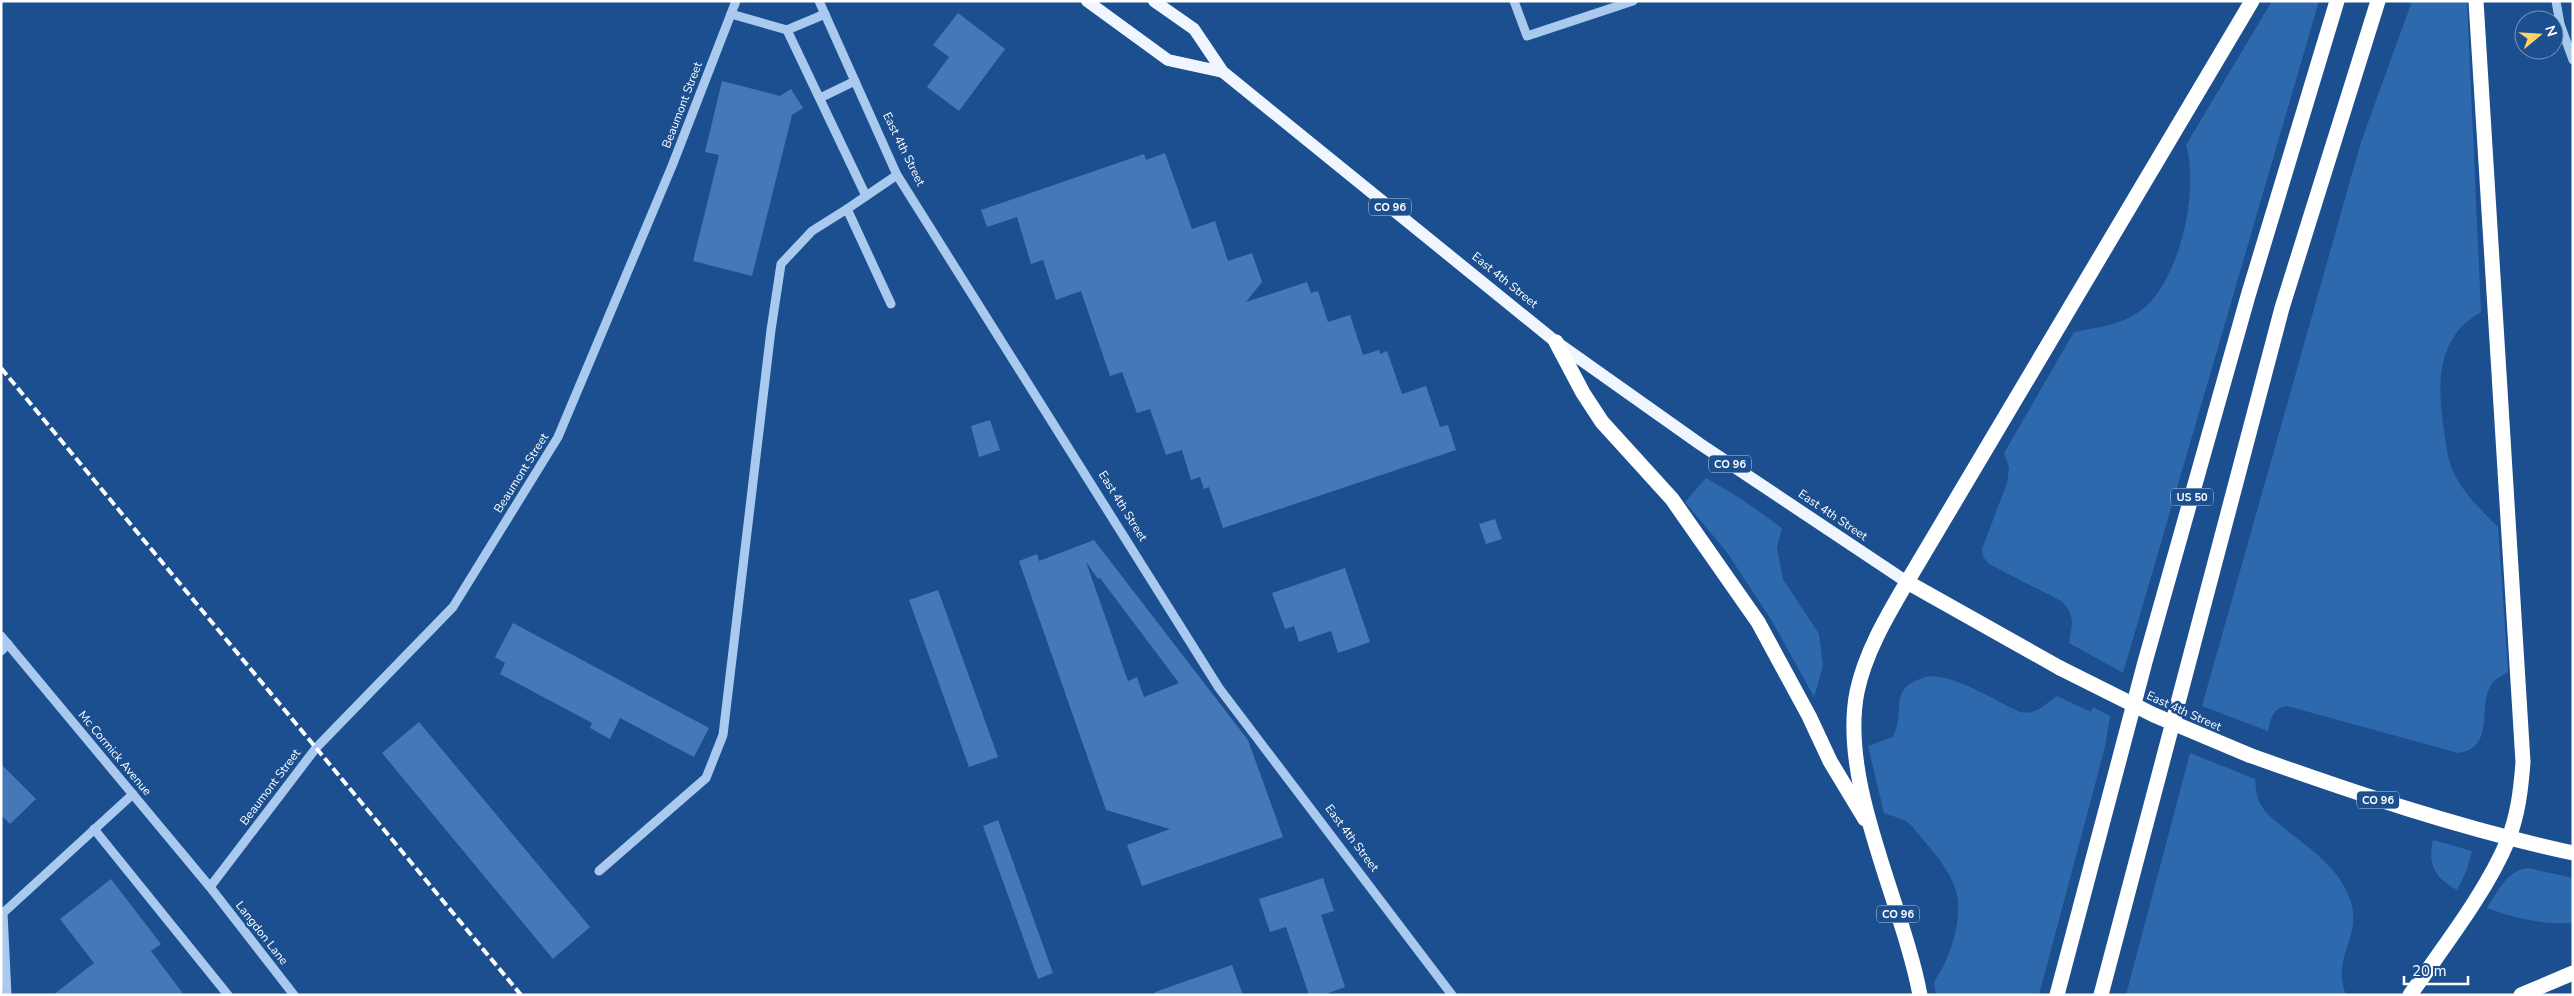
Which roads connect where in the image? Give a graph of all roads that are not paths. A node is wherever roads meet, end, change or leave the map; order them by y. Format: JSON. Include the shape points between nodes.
{"nodes":[{"id":1,"x":736,"y":1,"type":"edge"},
{"id":2,"x":819,"y":1,"type":"edge"},
{"id":3,"x":1087,"y":1,"type":"edge"},
{"id":4,"x":1154,"y":1,"type":"edge"},
{"id":5,"x":1514,"y":1,"type":"edge"},
{"id":6,"x":1633,"y":1,"type":"edge"},
{"id":7,"x":2252,"y":1,"type":"edge"},
{"id":8,"x":2336,"y":1,"type":"edge"},
{"id":9,"x":2378,"y":1,"type":"edge"},
{"id":10,"x":2476,"y":1,"type":"edge"},
{"id":11,"x":2556,"y":1,"type":"edge"},
{"id":12,"x":731,"y":14,"type":"junction"},
{"id":13,"x":825,"y":14,"type":"junction"},
{"id":14,"x":787,"y":30,"type":"junction"},
{"id":15,"x":2573,"y":60,"type":"edge"},
{"id":16,"x":1223,"y":72,"type":"junction"},
{"id":17,"x":855,"y":81,"type":"junction"},
{"id":18,"x":820,"y":98,"type":"junction"},
{"id":19,"x":897,"y":175,"type":"junction"},
{"id":20,"x":866,"y":196,"type":"junction"},
{"id":21,"x":847,"y":209,"type":"junction"},
{"id":22,"x":891,"y":304,"type":"dead end"},
{"id":23,"x":1556,"y":342,"type":"junction"},
{"id":24,"x":1906,"y":582,"type":"junction"},
{"id":25,"x":1,"y":636,"type":"edge"},
{"id":26,"x":8,"y":644,"type":"junction"},
{"id":27,"x":1,"y":651,"type":"edge"},
{"id":28,"x":133,"y":794,"type":"junction"},
{"id":29,"x":94,"y":829,"type":"junction"},
{"id":30,"x":1873,"y":833,"type":"junction"},
{"id":31,"x":2508,"y":839,"type":"junction"},
{"id":32,"x":2573,"y":853,"type":"edge"},
{"id":33,"x":599,"y":871,"type":"dead end"},
{"id":34,"x":210,"y":887,"type":"junction"},
{"id":35,"x":2,"y":912,"type":"edge"},
{"id":36,"x":2573,"y":973,"type":"edge"},
{"id":37,"x":8,"y":995,"type":"edge"},
{"id":38,"x":228,"y":995,"type":"edge"},
{"id":39,"x":294,"y":995,"type":"edge"},
{"id":40,"x":1452,"y":995,"type":"edge"},
{"id":41,"x":1920,"y":995,"type":"edge"},
{"id":42,"x":2057,"y":995,"type":"edge"},
{"id":43,"x":2101,"y":995,"type":"edge"},
{"id":44,"x":2410,"y":995,"type":"edge"},
{"id":45,"x":2521,"y":995,"type":"edge"}],
"edges":[{"from":1,"to":12,"type":"street","name":"Beaumont Street"},
{"from":2,"to":13,"type":"street","name":"East 4th Street"},
{"from":3,"to":16,"type":"main road","name":"East 4th Street","number":"CO 96","via":[[1168,60]]},
{"from":4,"to":16,"type":"main road","name":"East 4th Street","number":"CO 96","via":[[1194,28]]},
{"from":5,"to":6,"type":"street","via":[[1527,36]]},
{"from":7,"to":24,"type":"highway"},
{"from":8,"to":42,"type":"highway","number":"US 50","via":[[2248,296]]},
{"from":9,"to":43,"type":"highway","number":"US 50","via":[[2282,308]]},
{"from":10,"to":31,"type":"highway","via":[[2524,762],[2521,794]]},
{"from":11,"to":15,"type":"street","via":[[2560,24]]},
{"from":12,"to":14,"type":"street"},
{"from":12,"to":34,"type":"street","name":"Beaumont Street","via":[[672,166],[558,437],[453,607],[316,748]]},
{"from":13,"to":14,"type":"street"},
{"from":13,"to":17,"type":"street","name":"East 4th Street"},
{"from":14,"to":18,"type":"street"},
{"from":16,"to":23,"type":"main road","name":"East 4th Street","number":"CO 96"},
{"from":17,"to":18,"type":"street"},
{"from":17,"to":19,"type":"street","name":"East 4th Street"},
{"from":18,"to":20,"type":"street"},
{"from":19,"to":20,"type":"street"},
{"from":19,"to":40,"type":"street","name":"East 4th Street","via":[[1219,688]]},
{"from":20,"to":21,"type":"street"},
{"from":21,"to":22,"type":"street"},
{"from":21,"to":33,"type":"street","via":[[812,231],[781,264],[723,734],[706,778]]},
{"from":23,"to":24,"type":"main road","name":"East 4th Street","number":"CO 96","via":[[1700,444]]},
{"from":23,"to":30,"type":"highway","number":"CO 96","via":[[1602,422],[1672,499],[1758,622],[1830,761]]},
{"from":24,"to":30,"type":"highway","via":[[1874,644],[1857,692],[1854,742]]},
{"from":24,"to":31,"type":"highway","name":"East 4th Street","number":"CO 96","bridge":true,"via":[[2060,668],[2154,715],[2248,755],[2340,788]]},
{"from":25,"to":26,"type":"street","name":"Mc Cormick Avenue"},
{"from":26,"to":27,"type":"street"},
{"from":26,"to":28,"type":"street","name":"Mc Cormick Avenue"},
{"from":28,"to":29,"type":"street"},
{"from":28,"to":34,"type":"street","name":"Mc Cormick Avenue"},
{"from":29,"to":35,"type":"street"},
{"from":29,"to":38,"type":"street"},
{"from":30,"to":41,"type":"highway","number":"CO 96","via":[[1914,965]]},
{"from":31,"to":32,"type":"highway","name":"East 4th Street"},
{"from":31,"to":44,"type":"highway","via":[[2495,869]]},
{"from":34,"to":39,"type":"street","name":"Langdon Lane"},
{"from":35,"to":37,"type":"street"},
{"from":36,"to":45,"type":"highway"}]}
